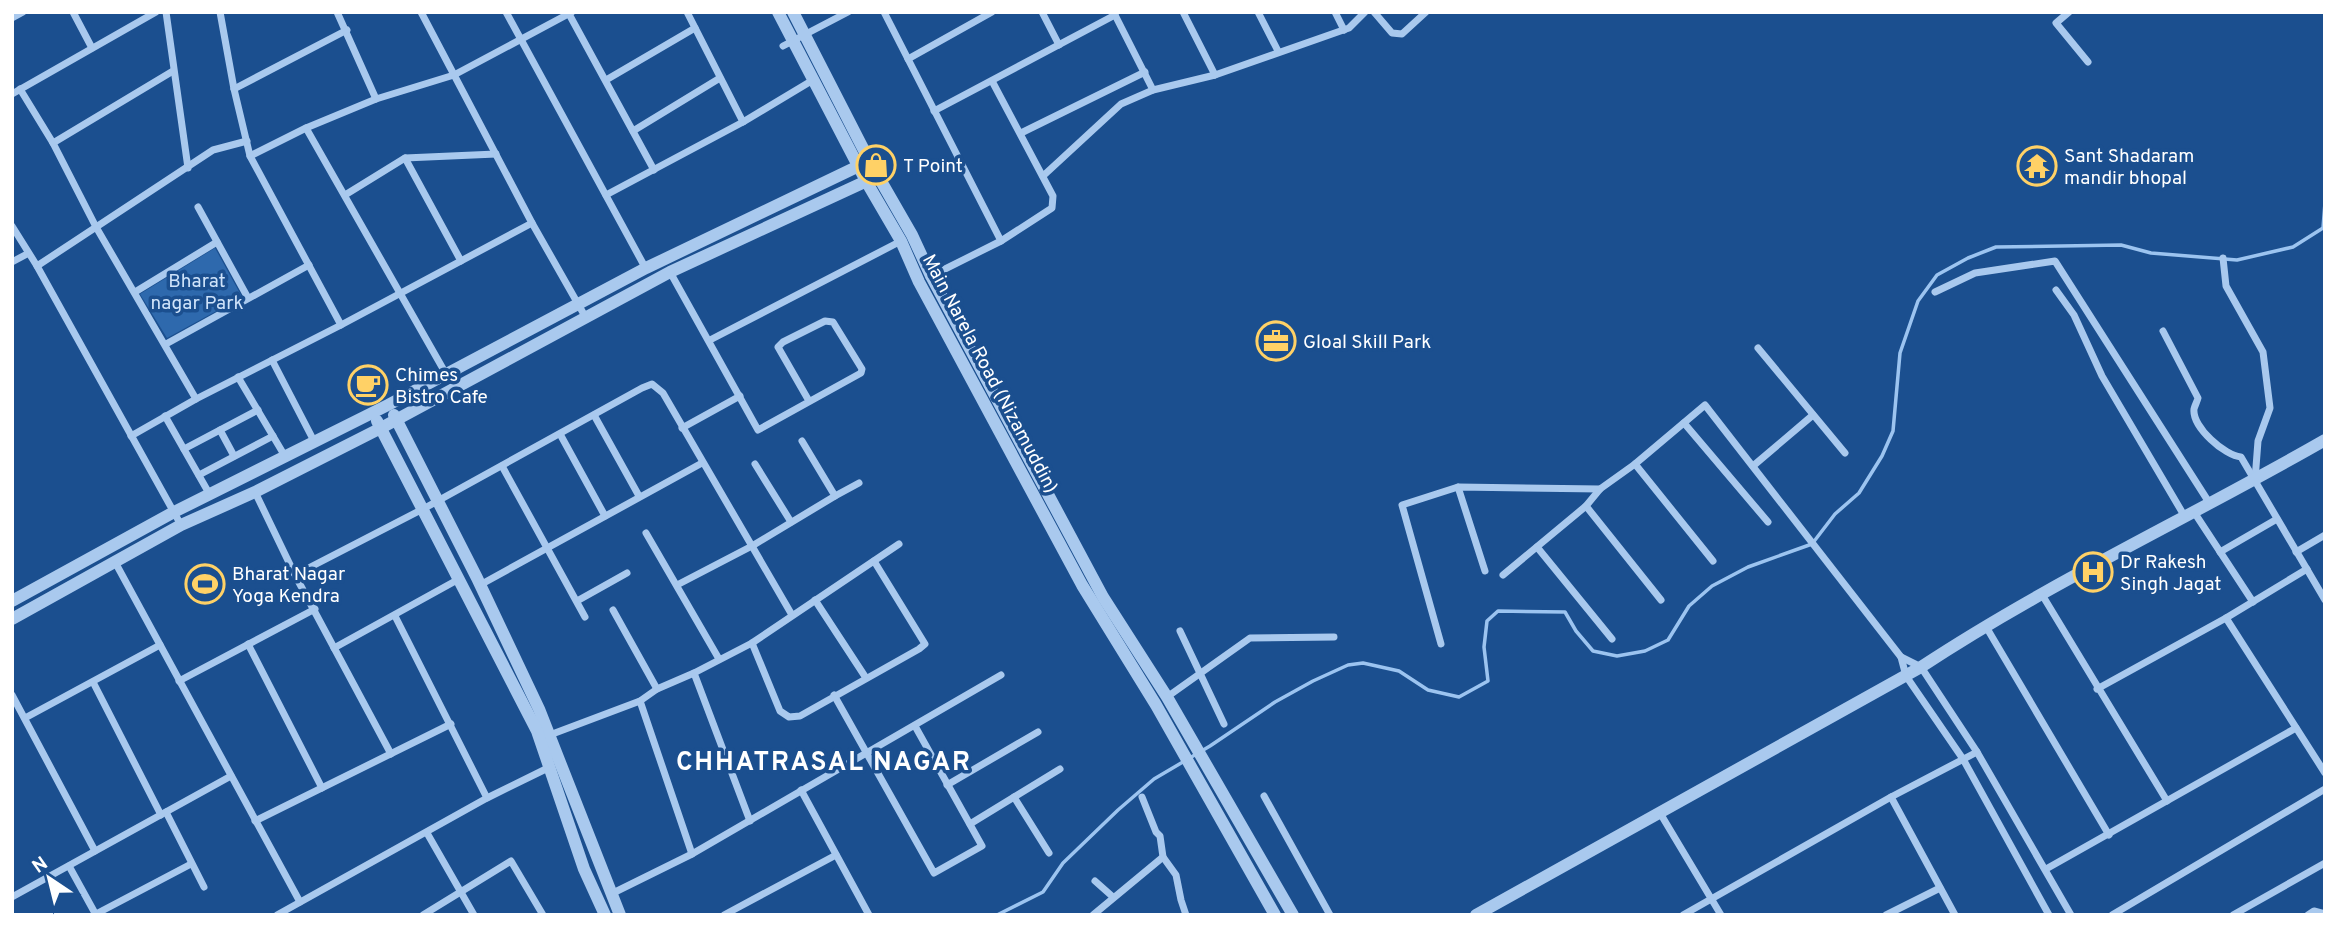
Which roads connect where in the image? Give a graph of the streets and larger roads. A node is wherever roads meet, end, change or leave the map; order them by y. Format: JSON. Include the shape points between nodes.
{"nodes":[{"id":1,"x":23,"y":12,"type":"edge"},
{"id":2,"x":73,"y":12,"type":"edge"},
{"id":3,"x":156,"y":12,"type":"edge"},
{"id":4,"x":166,"y":12,"type":"edge"},
{"id":5,"x":219,"y":12,"type":"edge"},
{"id":6,"x":337,"y":12,"type":"edge"},
{"id":7,"x":421,"y":12,"type":"edge"},
{"id":8,"x":506,"y":12,"type":"edge"},
{"id":9,"x":687,"y":12,"type":"edge"},
{"id":10,"x":778,"y":12,"type":"edge"},
{"id":11,"x":793,"y":12,"type":"edge"},
{"id":12,"x":848,"y":12,"type":"edge"},
{"id":13,"x":884,"y":12,"type":"edge"},
{"id":14,"x":992,"y":12,"type":"edge"},
{"id":15,"x":1042,"y":12,"type":"edge"},
{"id":16,"x":1183,"y":12,"type":"edge"},
{"id":17,"x":1258,"y":12,"type":"edge"},
{"id":18,"x":1335,"y":12,"type":"edge"},
{"id":19,"x":1365,"y":12,"type":"edge"},
{"id":20,"x":1374,"y":12,"type":"edge"},
{"id":21,"x":1426,"y":12,"type":"edge"},
{"id":22,"x":2068,"y":12,"type":"edge"},
{"id":23,"x":571,"y":13,"type":"edge"},
{"id":24,"x":1115,"y":14,"type":"edge"},
{"id":25,"x":12,"y":18,"type":"edge"},
{"id":26,"x":695,"y":28,"type":"junction"},
{"id":27,"x":347,"y":30,"type":"junction"},
{"id":28,"x":1344,"y":30,"type":"junction"},
{"id":29,"x":522,"y":40,"type":"junction"},
{"id":30,"x":794,"y":40,"type":"junction"},
{"id":31,"x":1059,"y":44,"type":"junction"},
{"id":32,"x":92,"y":48,"type":"junction"},
{"id":33,"x":1278,"y":51,"type":"junction"},
{"id":34,"x":908,"y":59,"type":"junction"},
{"id":35,"x":2088,"y":62,"type":"dead end"},
{"id":36,"x":173,"y":71,"type":"junction"},
{"id":37,"x":1145,"y":72,"type":"junction"},
{"id":38,"x":454,"y":75,"type":"junction"},
{"id":39,"x":1215,"y":75,"type":"junction"},
{"id":40,"x":720,"y":78,"type":"junction"},
{"id":41,"x":606,"y":80,"type":"junction"},
{"id":42,"x":813,"y":80,"type":"junction"},
{"id":43,"x":992,"y":81,"type":"junction"},
{"id":44,"x":20,"y":89,"type":"junction"},
{"id":45,"x":234,"y":89,"type":"junction"},
{"id":46,"x":1153,"y":90,"type":"junction"},
{"id":47,"x":12,"y":94,"type":"edge"},
{"id":48,"x":376,"y":99,"type":"junction"},
{"id":49,"x":934,"y":110,"type":"junction"},
{"id":50,"x":743,"y":122,"type":"junction"},
{"id":51,"x":306,"y":128,"type":"junction"},
{"id":52,"x":633,"y":131,"type":"junction"},
{"id":53,"x":1021,"y":132,"type":"junction"},
{"id":54,"x":247,"y":141,"type":"junction"},
{"id":55,"x":52,"y":143,"type":"junction"},
{"id":56,"x":496,"y":153,"type":"junction"},
{"id":57,"x":250,"y":156,"type":"junction"},
{"id":58,"x":405,"y":158,"type":"junction"},
{"id":59,"x":864,"y":164,"type":"junction"},
{"id":60,"x":188,"y":168,"type":"junction"},
{"id":61,"x":654,"y":170,"type":"junction"},
{"id":62,"x":1043,"y":176,"type":"junction"},
{"id":63,"x":872,"y":179,"type":"junction"},
{"id":64,"x":345,"y":195,"type":"junction"},
{"id":65,"x":606,"y":195,"type":"junction"},
{"id":66,"x":198,"y":207,"type":"dead end"},
{"id":67,"x":532,"y":223,"type":"junction"},
{"id":68,"x":12,"y":226,"type":"edge"},
{"id":69,"x":96,"y":227,"type":"junction"},
{"id":70,"x":1001,"y":241,"type":"junction"},
{"id":71,"x":217,"y":242,"type":"junction"},
{"id":72,"x":901,"y":242,"type":"junction"},
{"id":73,"x":27,"y":254,"type":"junction"},
{"id":74,"x":2222,"y":258,"type":"dead end"},
{"id":75,"x":461,"y":261,"type":"junction"},
{"id":76,"x":12,"y":262,"type":"edge"},
{"id":77,"x":309,"y":265,"type":"junction"},
{"id":78,"x":37,"y":266,"type":"junction"},
{"id":79,"x":646,"y":268,"type":"junction"},
{"id":80,"x":670,"y":272,"type":"junction"},
{"id":81,"x":931,"y":276,"type":"junction"},
{"id":82,"x":654,"y":282,"type":"junction"},
{"id":83,"x":919,"y":282,"type":"junction"},
{"id":84,"x":2056,"y":290,"type":"dead end"},
{"id":85,"x":135,"y":292,"type":"junction"},
{"id":86,"x":1935,"y":292,"type":"dead end"},
{"id":87,"x":401,"y":293,"type":"junction"},
{"id":88,"x":248,"y":298,"type":"junction"},
{"id":89,"x":578,"y":303,"type":"junction"},
{"id":90,"x":586,"y":318,"type":"junction"},
{"id":91,"x":341,"y":325,"type":"junction"},
{"id":92,"x":2163,"y":331,"type":"dead end"},
{"id":93,"x":710,"y":340,"type":"junction"},
{"id":94,"x":166,"y":344,"type":"junction"},
{"id":95,"x":1758,"y":348,"type":"dead end"},
{"id":96,"x":272,"y":360,"type":"junction"},
{"id":97,"x":446,"y":374,"type":"junction"},
{"id":98,"x":239,"y":377,"type":"junction"},
{"id":99,"x":740,"y":396,"type":"junction"},
{"id":100,"x":196,"y":399,"type":"junction"},
{"id":101,"x":809,"y":401,"type":"junction"},
{"id":102,"x":388,"y":405,"type":"junction"},
{"id":103,"x":258,"y":410,"type":"junction"},
{"id":104,"x":373,"y":413,"type":"junction"},
{"id":105,"x":594,"y":415,"type":"junction"},
{"id":106,"x":1813,"y":415,"type":"junction"},
{"id":107,"x":165,"y":416,"type":"junction"},
{"id":108,"x":396,"y":419,"type":"junction"},
{"id":109,"x":1684,"y":423,"type":"junction"},
{"id":110,"x":381,"y":428,"type":"junction"},
{"id":111,"x":682,"y":428,"type":"junction"},
{"id":112,"x":220,"y":430,"type":"junction"},
{"id":113,"x":561,"y":434,"type":"junction"},
{"id":114,"x":131,"y":436,"type":"junction"},
{"id":115,"x":273,"y":436,"type":"junction"},
{"id":116,"x":2325,"y":440,"type":"edge"},
{"id":117,"x":802,"y":441,"type":"dead end"},
{"id":118,"x":314,"y":443,"type":"junction"},
{"id":119,"x":184,"y":449,"type":"junction"},
{"id":120,"x":1845,"y":453,"type":"dead end"},
{"id":121,"x":234,"y":456,"type":"junction"},
{"id":122,"x":286,"y":458,"type":"junction"},
{"id":123,"x":702,"y":463,"type":"junction"},
{"id":124,"x":755,"y":464,"type":"dead end"},
{"id":125,"x":1635,"y":464,"type":"junction"},
{"id":126,"x":502,"y":466,"type":"junction"},
{"id":127,"x":1753,"y":466,"type":"junction"},
{"id":128,"x":198,"y":475,"type":"junction"},
{"id":129,"x":2255,"y":480,"type":"junction"},
{"id":130,"x":859,"y":483,"type":"dead end"},
{"id":131,"x":1458,"y":487,"type":"junction"},
{"id":132,"x":1600,"y":489,"type":"junction"},
{"id":133,"x":255,"y":492,"type":"junction"},
{"id":134,"x":211,"y":496,"type":"junction"},
{"id":135,"x":639,"y":496,"type":"junction"},
{"id":136,"x":835,"y":496,"type":"junction"},
{"id":137,"x":438,"y":500,"type":"junction"},
{"id":138,"x":2210,"y":504,"type":"junction"},
{"id":139,"x":1586,"y":506,"type":"junction"},
{"id":140,"x":423,"y":509,"type":"junction"},
{"id":141,"x":174,"y":512,"type":"junction"},
{"id":142,"x":2190,"y":515,"type":"junction"},
{"id":143,"x":605,"y":516,"type":"junction"},
{"id":144,"x":2277,"y":519,"type":"junction"},
{"id":145,"x":792,"y":522,"type":"junction"},
{"id":146,"x":1768,"y":522,"type":"dead end"},
{"id":147,"x":181,"y":525,"type":"junction"},
{"id":148,"x":646,"y":533,"type":"dead end"},
{"id":149,"x":2325,"y":535,"type":"edge"},
{"id":150,"x":899,"y":544,"type":"dead end"},
{"id":151,"x":751,"y":545,"type":"junction"},
{"id":152,"x":1537,"y":547,"type":"junction"},
{"id":153,"x":548,"y":549,"type":"junction"},
{"id":154,"x":2220,"y":552,"type":"junction"},
{"id":155,"x":2296,"y":552,"type":"junction"},
{"id":156,"x":874,"y":561,"type":"junction"},
{"id":157,"x":1713,"y":561,"type":"dead end"},
{"id":158,"x":115,"y":562,"type":"junction"},
{"id":159,"x":2307,"y":569,"type":"junction"},
{"id":160,"x":1485,"y":571,"type":"dead end"},
{"id":161,"x":627,"y":573,"type":"dead end"},
{"id":162,"x":295,"y":575,"type":"junction"},
{"id":163,"x":1503,"y":575,"type":"dead end"},
{"id":164,"x":460,"y":579,"type":"junction"},
{"id":165,"x":480,"y":585,"type":"junction"},
{"id":166,"x":677,"y":585,"type":"junction"},
{"id":167,"x":2041,"y":593,"type":"junction"},
{"id":168,"x":815,"y":600,"type":"junction"},
{"id":169,"x":1661,"y":600,"type":"dead end"},
{"id":170,"x":2325,"y":600,"type":"edge"},
{"id":171,"x":12,"y":601,"type":"edge"},
{"id":172,"x":577,"y":601,"type":"junction"},
{"id":173,"x":2253,"y":602,"type":"junction"},
{"id":174,"x":315,"y":609,"type":"junction"},
{"id":175,"x":613,"y":610,"type":"dead end"},
{"id":176,"x":792,"y":615,"type":"junction"},
{"id":177,"x":395,"y":616,"type":"junction"},
{"id":178,"x":585,"y":617,"type":"dead end"},
{"id":179,"x":2227,"y":618,"type":"junction"},
{"id":180,"x":12,"y":619,"type":"edge"},
{"id":181,"x":1985,"y":625,"type":"junction"},
{"id":182,"x":1180,"y":631,"type":"dead end"},
{"id":183,"x":1334,"y":637,"type":"dead end"},
{"id":184,"x":1612,"y":639,"type":"dead end"},
{"id":185,"x":752,"y":643,"type":"junction"},
{"id":186,"x":248,"y":644,"type":"junction"},
{"id":187,"x":1441,"y":644,"type":"dead end"},
{"id":188,"x":160,"y":645,"type":"junction"},
{"id":189,"x":334,"y":648,"type":"junction"},
{"id":190,"x":1901,"y":657,"type":"junction"},
{"id":191,"x":719,"y":659,"type":"junction"},
{"id":192,"x":1921,"y":667,"type":"junction"},
{"id":193,"x":694,"y":673,"type":"junction"},
{"id":194,"x":1200,"y":673,"type":"junction"},
{"id":195,"x":1000,"y":675,"type":"dead end"},
{"id":196,"x":1906,"y":676,"type":"junction"},
{"id":197,"x":866,"y":678,"type":"junction"},
{"id":198,"x":179,"y":681,"type":"junction"},
{"id":199,"x":93,"y":682,"type":"junction"},
{"id":200,"x":657,"y":689,"type":"junction"},
{"id":201,"x":2097,"y":689,"type":"junction"},
{"id":202,"x":12,"y":695,"type":"edge"},
{"id":203,"x":835,"y":695,"type":"junction"},
{"id":204,"x":1167,"y":697,"type":"junction"},
{"id":205,"x":640,"y":701,"type":"junction"},
{"id":206,"x":24,"y":718,"type":"junction"},
{"id":207,"x":451,"y":724,"type":"junction"},
{"id":208,"x":1224,"y":724,"type":"dead end"},
{"id":209,"x":915,"y":726,"type":"junction"},
{"id":210,"x":2296,"y":728,"type":"junction"},
{"id":211,"x":1038,"y":732,"type":"dead end"},
{"id":212,"x":545,"y":737,"type":"junction"},
{"id":213,"x":1977,"y":752,"type":"junction"},
{"id":214,"x":865,"y":753,"type":"junction"},
{"id":215,"x":391,"y":754,"type":"junction"},
{"id":216,"x":1963,"y":759,"type":"junction"},
{"id":217,"x":561,"y":762,"type":"junction"},
{"id":218,"x":548,"y":768,"type":"junction"},
{"id":219,"x":1060,"y":769,"type":"dead end"},
{"id":220,"x":2325,"y":773,"type":"edge"},
{"id":221,"x":230,"y":776,"type":"junction"},
{"id":222,"x":947,"y":785,"type":"junction"},
{"id":223,"x":323,"y":788,"type":"junction"},
{"id":224,"x":2325,"y":789,"type":"edge"},
{"id":225,"x":801,"y":790,"type":"junction"},
{"id":226,"x":1264,"y":796,"type":"dead end"},
{"id":227,"x":1014,"y":797,"type":"junction"},
{"id":228,"x":1142,"y":797,"type":"dead end"},
{"id":229,"x":1891,"y":797,"type":"junction"},
{"id":230,"x":487,"y":798,"type":"junction"},
{"id":231,"x":2167,"y":801,"type":"junction"},
{"id":232,"x":1660,"y":813,"type":"junction"},
{"id":233,"x":163,"y":814,"type":"junction"},
{"id":234,"x":255,"y":821,"type":"junction"},
{"id":235,"x":750,"y":821,"type":"junction"},
{"id":236,"x":970,"y":824,"type":"junction"},
{"id":237,"x":427,"y":833,"type":"junction"},
{"id":238,"x":2109,"y":835,"type":"junction"},
{"id":239,"x":95,"y":851,"type":"junction"},
{"id":240,"x":1049,"y":853,"type":"dead end"},
{"id":241,"x":692,"y":854,"type":"junction"},
{"id":242,"x":836,"y":855,"type":"junction"},
{"id":243,"x":1163,"y":857,"type":"junction"},
{"id":244,"x":2325,"y":863,"type":"edge"},
{"id":245,"x":191,"y":864,"type":"junction"},
{"id":246,"x":69,"y":866,"type":"junction"},
{"id":247,"x":2046,"y":869,"type":"junction"},
{"id":248,"x":1095,"y":881,"type":"dead end"},
{"id":249,"x":204,"y":887,"type":"dead end"},
{"id":250,"x":1940,"y":888,"type":"junction"},
{"id":251,"x":461,"y":893,"type":"junction"},
{"id":252,"x":611,"y":895,"type":"junction"},
{"id":253,"x":12,"y":897,"type":"edge"},
{"id":254,"x":1113,"y":897,"type":"junction"},
{"id":255,"x":1711,"y":897,"type":"junction"},
{"id":256,"x":300,"y":902,"type":"junction"},
{"id":257,"x":96,"y":914,"type":"edge"},
{"id":258,"x":2325,"y":914,"type":"edge"},
{"id":259,"x":277,"y":915,"type":"edge"},
{"id":260,"x":423,"y":915,"type":"edge"},
{"id":261,"x":474,"y":915,"type":"edge"},
{"id":262,"x":543,"y":915,"type":"edge"},
{"id":263,"x":605,"y":915,"type":"edge"},
{"id":264,"x":620,"y":915,"type":"edge"},
{"id":265,"x":724,"y":915,"type":"edge"},
{"id":266,"x":869,"y":915,"type":"edge"},
{"id":267,"x":1093,"y":915,"type":"edge"},
{"id":268,"x":1186,"y":915,"type":"edge"},
{"id":269,"x":1275,"y":915,"type":"edge"},
{"id":270,"x":1293,"y":915,"type":"edge"},
{"id":271,"x":1330,"y":915,"type":"edge"},
{"id":272,"x":1476,"y":915,"type":"edge"},
{"id":273,"x":1683,"y":915,"type":"edge"},
{"id":274,"x":1721,"y":915,"type":"edge"},
{"id":275,"x":1886,"y":915,"type":"edge"},
{"id":276,"x":1955,"y":915,"type":"edge"},
{"id":277,"x":2049,"y":915,"type":"edge"},
{"id":278,"x":2071,"y":915,"type":"edge"},
{"id":279,"x":2112,"y":915,"type":"edge"},
{"id":280,"x":2233,"y":915,"type":"edge"},
{"id":281,"x":2308,"y":915,"type":"edge"}],
"edges":[{"from":1,"to":25,"type":"street"},
{"from":2,"to":32,"type":"street"},
{"from":3,"to":32,"type":"street"},
{"from":4,"to":36,"type":"street"},
{"from":5,"to":45,"type":"street"},
{"from":6,"to":27,"type":"street"},
{"from":7,"to":38,"type":"street"},
{"from":8,"to":29,"type":"street"},
{"from":9,"to":26,"type":"street"},
{"from":10,"to":30,"type":"street","name":"Main Narela Road (Nizamuddin)"},
{"from":11,"to":30,"type":"street","name":"Main Narela Road (Nizamuddin)"},
{"from":12,"to":30,"type":"street"},
{"from":13,"to":34,"type":"street"},
{"from":14,"to":34,"type":"street"},
{"from":15,"to":31,"type":"street"},
{"from":16,"to":39,"type":"street"},
{"from":17,"to":33,"type":"street"},
{"from":18,"to":28,"type":"street"},
{"from":19,"to":28,"type":"street"},
{"from":20,"to":21,"type":"street","via":[[1392,33],[1402,34]]},
{"from":22,"to":35,"type":"street","via":[[2056,23]]},
{"from":23,"to":29,"type":"street"},
{"from":23,"to":41,"type":"street"},
{"from":24,"to":31,"type":"street"},
{"from":24,"to":37,"type":"street"},
{"from":26,"to":40,"type":"street"},
{"from":26,"to":41,"type":"street"},
{"from":27,"to":45,"type":"street"},
{"from":27,"to":48,"type":"street"},
{"from":28,"to":33,"type":"street"},
{"from":29,"to":38,"type":"street"},
{"from":29,"to":65,"type":"street"},
{"from":30,"to":42,"type":"street","name":"Main Narela Road (Nizamuddin)"},
{"from":30,"to":59,"type":"street","name":"Main Narela Road (Nizamuddin)"},
{"from":31,"to":43,"type":"street"},
{"from":32,"to":44,"type":"street"},
{"from":33,"to":39,"type":"street"},
{"from":34,"to":49,"type":"street"},
{"from":36,"to":55,"type":"street"},
{"from":36,"to":60,"type":"street"},
{"from":37,"to":46,"type":"street"},
{"from":37,"to":53,"type":"street"},
{"from":38,"to":48,"type":"street"},
{"from":38,"to":56,"type":"street"},
{"from":39,"to":46,"type":"street"},
{"from":40,"to":50,"type":"street"},
{"from":40,"to":52,"type":"street"},
{"from":41,"to":52,"type":"street"},
{"from":42,"to":50,"type":"street"},
{"from":42,"to":59,"type":"street","name":"Main Narela Road (Nizamuddin)"},
{"from":43,"to":49,"type":"street"},
{"from":43,"to":53,"type":"street"},
{"from":44,"to":47,"type":"street"},
{"from":44,"to":55,"type":"street"},
{"from":45,"to":54,"type":"street"},
{"from":46,"to":62,"type":"street","via":[[1121,104]]},
{"from":48,"to":51,"type":"street"},
{"from":49,"to":70,"type":"street"},
{"from":50,"to":61,"type":"street"},
{"from":51,"to":57,"type":"street"},
{"from":51,"to":64,"type":"street"},
{"from":52,"to":61,"type":"street"},
{"from":53,"to":62,"type":"street"},
{"from":54,"to":57,"type":"street"},
{"from":54,"to":60,"type":"street","via":[[213,150]]},
{"from":55,"to":69,"type":"street"},
{"from":56,"to":58,"type":"street"},
{"from":56,"to":67,"type":"street"},
{"from":57,"to":77,"type":"street"},
{"from":58,"to":64,"type":"street"},
{"from":58,"to":75,"type":"street"},
{"from":59,"to":63,"type":"street","name":"Main Narela Road (Nizamuddin)"},
{"from":59,"to":79,"type":"street"},
{"from":60,"to":69,"type":"street"},
{"from":61,"to":65,"type":"street"},
{"from":62,"to":70,"type":"street","via":[[1053,196],[1052,208]]},
{"from":63,"to":72,"type":"street","name":"Main Narela Road (Nizamuddin)"},
{"from":63,"to":80,"type":"street"},
{"from":63,"to":81,"type":"street","name":"Main Narela Road (Nizamuddin)","via":[[912,235]]},
{"from":64,"to":87,"type":"street"},
{"from":65,"to":79,"type":"street"},
{"from":66,"to":71,"type":"street"},
{"from":67,"to":75,"type":"street"},
{"from":67,"to":89,"type":"street"},
{"from":68,"to":73,"type":"street"},
{"from":69,"to":78,"type":"street"},
{"from":69,"to":85,"type":"street"},
{"from":70,"to":81,"type":"street"},
{"from":71,"to":85,"type":"street"},
{"from":71,"to":88,"type":"street"},
{"from":72,"to":83,"type":"street","name":"Main Narela Road (Nizamuddin)"},
{"from":72,"to":93,"type":"street"},
{"from":73,"to":76,"type":"street"},
{"from":73,"to":78,"type":"street"},
{"from":74,"to":129,"type":"street","via":[[2226,286],[2263,352],[2270,408],[2258,441]]},
{"from":75,"to":87,"type":"street"},
{"from":77,"to":88,"type":"street"},
{"from":77,"to":91,"type":"street"},
{"from":78,"to":114,"type":"street"},
{"from":79,"to":82,"type":"street"},
{"from":79,"to":89,"type":"street"},
{"from":80,"to":82,"type":"street"},
{"from":80,"to":93,"type":"street"},
{"from":81,"to":83,"type":"street"},
{"from":81,"to":204,"type":"street","name":"Main Narela Road (Nizamuddin)","via":[[1103,597]]},
{"from":82,"to":90,"type":"street"},
{"from":83,"to":269,"type":"street","name":"Main Narela Road (Nizamuddin)","via":[[1082,585]]},
{"from":84,"to":142,"type":"street","via":[[2074,315],[2102,376]]},
{"from":85,"to":94,"type":"street"},
{"from":86,"to":138,"type":"street","via":[[1975,273],[2055,261]]},
{"from":87,"to":91,"type":"street"},
{"from":87,"to":97,"type":"street"},
{"from":88,"to":94,"type":"street"},
{"from":89,"to":90,"type":"street"},
{"from":89,"to":97,"type":"street"},
{"from":90,"to":108,"type":"street"},
{"from":91,"to":96,"type":"street"},
{"from":92,"to":129,"type":"street","via":[[2198,398],[2194,411],[2199,425],[2231,456],[2241,457]]},
{"from":93,"to":99,"type":"street"},
{"from":94,"to":100,"type":"street"},
{"from":95,"to":106,"type":"street"},
{"from":96,"to":98,"type":"street"},
{"from":96,"to":118,"type":"street"},
{"from":97,"to":102,"type":"street"},
{"from":98,"to":100,"type":"street"},
{"from":98,"to":103,"type":"street"},
{"from":99,"to":101,"type":"street","via":[[758,430]]},
{"from":99,"to":111,"type":"street"},
{"from":100,"to":107,"type":"street"},
{"from":101,"to":101,"type":"street","via":[[861,373],[833,322],[825,321],[778,347]]},
{"from":102,"to":104,"type":"street"},
{"from":102,"to":108,"type":"street"},
{"from":103,"to":112,"type":"street"},
{"from":103,"to":115,"type":"street"},
{"from":104,"to":110,"type":"street"},
{"from":104,"to":118,"type":"street"},
{"from":105,"to":111,"type":"street","via":[[652,384],[663,393]]},
{"from":105,"to":113,"type":"street"},
{"from":105,"to":135,"type":"street"},
{"from":106,"to":120,"type":"street"},
{"from":106,"to":127,"type":"street"},
{"from":107,"to":114,"type":"street"},
{"from":107,"to":119,"type":"street"},
{"from":108,"to":110,"type":"street"},
{"from":108,"to":137,"type":"street"},
{"from":109,"to":125,"type":"street"},
{"from":109,"to":127,"type":"street","via":[[1705,405]]},
{"from":109,"to":146,"type":"street"},
{"from":110,"to":133,"type":"street"},
{"from":110,"to":140,"type":"street"},
{"from":111,"to":123,"type":"street"},
{"from":112,"to":119,"type":"street"},
{"from":112,"to":121,"type":"street"},
{"from":113,"to":126,"type":"street"},
{"from":113,"to":143,"type":"street"},
{"from":114,"to":141,"type":"street"},
{"from":115,"to":121,"type":"street"},
{"from":115,"to":122,"type":"street"},
{"from":116,"to":129,"type":"street"},
{"from":117,"to":136,"type":"street"},
{"from":118,"to":122,"type":"street"},
{"from":119,"to":128,"type":"street"},
{"from":121,"to":128,"type":"street"},
{"from":122,"to":134,"type":"street"},
{"from":123,"to":135,"type":"street"},
{"from":123,"to":151,"type":"street"},
{"from":124,"to":145,"type":"street"},
{"from":125,"to":132,"type":"street"},
{"from":125,"to":157,"type":"street"},
{"from":126,"to":137,"type":"street"},
{"from":126,"to":153,"type":"street"},
{"from":127,"to":190,"type":"street"},
{"from":128,"to":134,"type":"street"},
{"from":129,"to":138,"type":"street"},
{"from":129,"to":144,"type":"street"},
{"from":130,"to":136,"type":"street"},
{"from":131,"to":132,"type":"street"},
{"from":131,"to":160,"type":"street"},
{"from":131,"to":187,"type":"street","via":[[1402,505]]},
{"from":132,"to":139,"type":"street"},
{"from":133,"to":147,"type":"street"},
{"from":133,"to":162,"type":"street"},
{"from":134,"to":141,"type":"street"},
{"from":135,"to":143,"type":"street"},
{"from":136,"to":145,"type":"street"},
{"from":137,"to":140,"type":"street"},
{"from":137,"to":165,"type":"street"},
{"from":138,"to":142,"type":"street"},
{"from":139,"to":152,"type":"street"},
{"from":139,"to":169,"type":"street"},
{"from":140,"to":162,"type":"street"},
{"from":140,"to":164,"type":"street"},
{"from":141,"to":147,"type":"street"},
{"from":141,"to":171,"type":"street"},
{"from":142,"to":154,"type":"street"},
{"from":142,"to":167,"type":"street"},
{"from":143,"to":153,"type":"street"},
{"from":144,"to":154,"type":"street"},
{"from":144,"to":155,"type":"street"},
{"from":145,"to":151,"type":"street"},
{"from":147,"to":158,"type":"street"},
{"from":148,"to":166,"type":"street"},
{"from":149,"to":155,"type":"street"},
{"from":150,"to":156,"type":"street"},
{"from":151,"to":166,"type":"street"},
{"from":151,"to":176,"type":"street"},
{"from":152,"to":163,"type":"street"},
{"from":152,"to":184,"type":"street"},
{"from":153,"to":165,"type":"street"},
{"from":153,"to":172,"type":"street"},
{"from":154,"to":173,"type":"street"},
{"from":155,"to":159,"type":"street"},
{"from":156,"to":168,"type":"street"},
{"from":156,"to":197,"type":"street","via":[[925,644]]},
{"from":158,"to":180,"type":"street"},
{"from":158,"to":188,"type":"street"},
{"from":159,"to":170,"type":"street"},
{"from":159,"to":173,"type":"street"},
{"from":161,"to":172,"type":"street"},
{"from":162,"to":174,"type":"street"},
{"from":164,"to":177,"type":"street"},
{"from":164,"to":212,"type":"street"},
{"from":165,"to":212,"type":"street"},
{"from":166,"to":191,"type":"street"},
{"from":167,"to":181,"type":"street"},
{"from":167,"to":201,"type":"street"},
{"from":168,"to":176,"type":"street"},
{"from":168,"to":197,"type":"street"},
{"from":172,"to":178,"type":"street"},
{"from":173,"to":179,"type":"street"},
{"from":174,"to":186,"type":"street"},
{"from":174,"to":189,"type":"street"},
{"from":175,"to":200,"type":"street"},
{"from":176,"to":185,"type":"street"},
{"from":177,"to":189,"type":"street"},
{"from":177,"to":207,"type":"street"},
{"from":179,"to":201,"type":"street"},
{"from":179,"to":210,"type":"street"},
{"from":181,"to":192,"type":"street"},
{"from":181,"to":238,"type":"street"},
{"from":182,"to":194,"type":"street"},
{"from":183,"to":194,"type":"street","via":[[1250,638]]},
{"from":185,"to":191,"type":"street"},
{"from":185,"to":203,"type":"street","via":[[780,711],[789,717],[800,716]]},
{"from":186,"to":198,"type":"street"},
{"from":186,"to":223,"type":"street"},
{"from":188,"to":198,"type":"street"},
{"from":188,"to":199,"type":"street"},
{"from":189,"to":215,"type":"street"},
{"from":190,"to":192,"type":"street"},
{"from":190,"to":196,"type":"street"},
{"from":191,"to":193,"type":"street"},
{"from":192,"to":196,"type":"street"},
{"from":192,"to":213,"type":"street"},
{"from":193,"to":200,"type":"street"},
{"from":193,"to":235,"type":"street"},
{"from":194,"to":204,"type":"street"},
{"from":194,"to":208,"type":"street"},
{"from":195,"to":209,"type":"street"},
{"from":196,"to":216,"type":"street"},
{"from":196,"to":232,"type":"street"},
{"from":197,"to":203,"type":"street"},
{"from":198,"to":221,"type":"street"},
{"from":199,"to":206,"type":"street"},
{"from":199,"to":233,"type":"street"},
{"from":200,"to":205,"type":"street"},
{"from":201,"to":231,"type":"street"},
{"from":202,"to":206,"type":"street"},
{"from":203,"to":214,"type":"street"},
{"from":204,"to":270,"type":"street","name":"Main Narela Road (Nizamuddin)"},
{"from":205,"to":212,"type":"street"},
{"from":205,"to":241,"type":"street"},
{"from":206,"to":239,"type":"street"},
{"from":207,"to":215,"type":"street"},
{"from":207,"to":230,"type":"street"},
{"from":209,"to":214,"type":"street"},
{"from":209,"to":222,"type":"street"},
{"from":210,"to":220,"type":"street"},
{"from":210,"to":231,"type":"street"},
{"from":211,"to":222,"type":"street"},
{"from":212,"to":217,"type":"street"},
{"from":212,"to":218,"type":"street"},
{"from":213,"to":216,"type":"street"},
{"from":213,"to":247,"type":"street"},
{"from":214,"to":225,"type":"street"},
{"from":214,"to":236,"type":"street","via":[[934,873],[982,846]]},
{"from":215,"to":223,"type":"street"},
{"from":216,"to":229,"type":"street"},
{"from":216,"to":277,"type":"street"},
{"from":217,"to":218,"type":"street"},
{"from":217,"to":252,"type":"street"},
{"from":218,"to":230,"type":"street"},
{"from":218,"to":263,"type":"street"},
{"from":219,"to":227,"type":"street"},
{"from":221,"to":233,"type":"street"},
{"from":221,"to":234,"type":"street"},
{"from":222,"to":236,"type":"street"},
{"from":223,"to":234,"type":"street"},
{"from":224,"to":279,"type":"street"},
{"from":225,"to":235,"type":"street"},
{"from":225,"to":242,"type":"street"},
{"from":226,"to":271,"type":"street"},
{"from":227,"to":236,"type":"street"},
{"from":227,"to":240,"type":"street"},
{"from":228,"to":243,"type":"street","via":[[1160,836]]},
{"from":229,"to":250,"type":"street"},
{"from":229,"to":255,"type":"street"},
{"from":230,"to":237,"type":"street"},
{"from":231,"to":238,"type":"street"},
{"from":232,"to":255,"type":"street"},
{"from":232,"to":272,"type":"street"},
{"from":233,"to":239,"type":"street"},
{"from":233,"to":245,"type":"street"},
{"from":234,"to":256,"type":"street"},
{"from":235,"to":241,"type":"street"},
{"from":237,"to":251,"type":"street"},
{"from":237,"to":256,"type":"street"},
{"from":238,"to":247,"type":"street"},
{"from":239,"to":246,"type":"street"},
{"from":241,"to":252,"type":"street"},
{"from":242,"to":265,"type":"street"},
{"from":242,"to":266,"type":"street"},
{"from":243,"to":254,"type":"street"},
{"from":243,"to":268,"type":"street","via":[[1176,875]]},
{"from":244,"to":280,"type":"street"},
{"from":245,"to":249,"type":"street"},
{"from":245,"to":257,"type":"street"},
{"from":246,"to":253,"type":"street"},
{"from":246,"to":257,"type":"street"},
{"from":247,"to":278,"type":"street"},
{"from":248,"to":254,"type":"street"},
{"from":250,"to":275,"type":"street"},
{"from":250,"to":276,"type":"street"},
{"from":251,"to":260,"type":"street"},
{"from":251,"to":261,"type":"street"},
{"from":251,"to":262,"type":"street","via":[[511,861]]},
{"from":252,"to":264,"type":"street"},
{"from":254,"to":267,"type":"street"},
{"from":255,"to":273,"type":"street"},
{"from":255,"to":274,"type":"street"},
{"from":256,"to":259,"type":"street"},
{"from":258,"to":281,"type":"street","via":[[2314,911]]}]}
